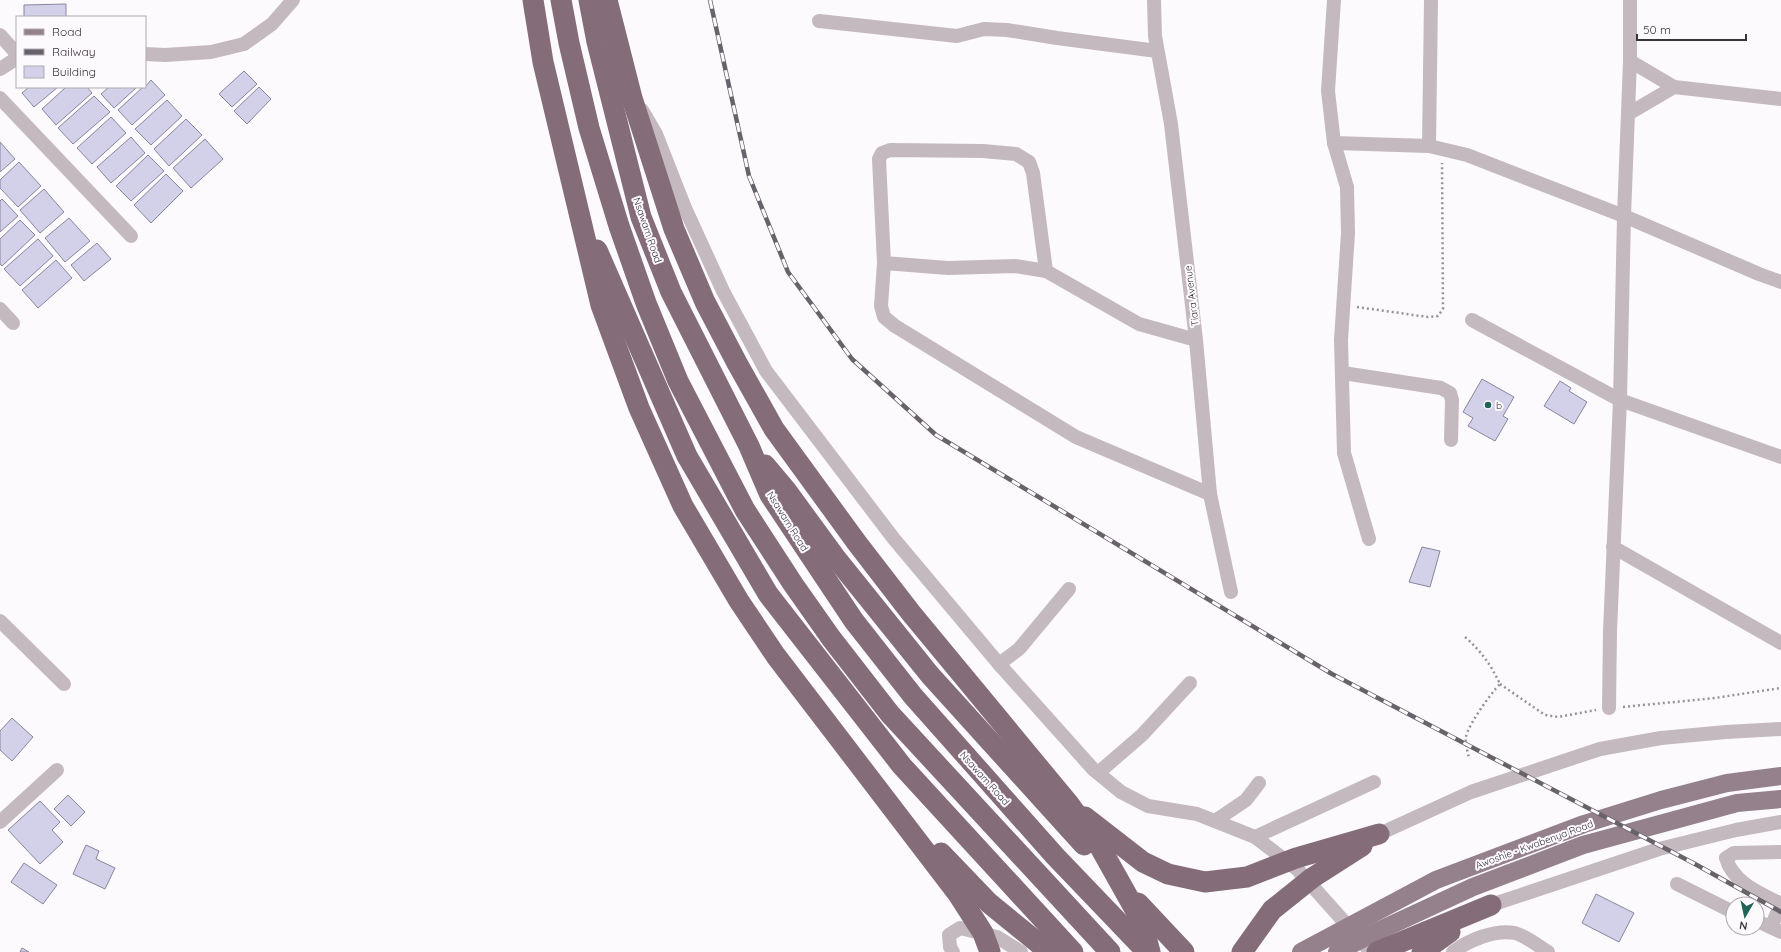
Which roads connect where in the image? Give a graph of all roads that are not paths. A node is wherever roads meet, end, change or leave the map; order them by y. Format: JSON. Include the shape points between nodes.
{"nodes":[{"id":1,"x":293,"y":0,"type":"edge"},
{"id":2,"x":533,"y":0,"type":"edge"},
{"id":3,"x":561,"y":0,"type":"edge"},
{"id":4,"x":589,"y":0,"type":"edge"},
{"id":5,"x":607,"y":0,"type":"edge"},
{"id":6,"x":1154,"y":0,"type":"edge"},
{"id":7,"x":1334,"y":0,"type":"edge"},
{"id":8,"x":1431,"y":0,"type":"edge"},
{"id":9,"x":1630,"y":0,"type":"edge"},
{"id":10,"x":819,"y":21,"type":"dead end"},
{"id":11,"x":0,"y":35,"type":"edge"},
{"id":12,"x":1157,"y":51,"type":"junction"},
{"id":13,"x":16,"y":53,"type":"edge"},
{"id":14,"x":146,"y":54,"type":"edge"},
{"id":15,"x":16,"y":59,"type":"edge"},
{"id":16,"x":1630,"y":61,"type":"junction"},
{"id":17,"x":0,"y":69,"type":"edge"},
{"id":18,"x":1674,"y":87,"type":"junction"},
{"id":19,"x":0,"y":98,"type":"edge"},
{"id":20,"x":632,"y":98,"type":"junction"},
{"id":21,"x":1781,"y":99,"type":"edge"},
{"id":22,"x":1628,"y":114,"type":"junction"},
{"id":23,"x":1334,"y":143,"type":"junction"},
{"id":24,"x":1436,"y":147,"type":"junction"},
{"id":25,"x":577,"y":205,"type":"junction"},
{"id":26,"x":1624,"y":216,"type":"junction"},
{"id":27,"x":131,"y":236,"type":"dead end"},
{"id":28,"x":884,"y":263,"type":"junction"},
{"id":29,"x":1046,"y":271,"type":"junction"},
{"id":30,"x":1781,"y":282,"type":"edge"},
{"id":31,"x":0,"y":309,"type":"edge"},
{"id":32,"x":1472,"y":320,"type":"dead end"},
{"id":33,"x":13,"y":323,"type":"dead end"},
{"id":34,"x":1196,"y":340,"type":"junction"},
{"id":35,"x":1343,"y":373,"type":"junction"},
{"id":36,"x":1620,"y":400,"type":"junction"},
{"id":37,"x":1451,"y":440,"type":"dead end"},
{"id":38,"x":749,"y":446,"type":"junction"},
{"id":39,"x":1781,"y":457,"type":"edge"},
{"id":40,"x":1210,"y":494,"type":"junction"},
{"id":41,"x":1369,"y":540,"type":"dead end"},
{"id":42,"x":1614,"y":547,"type":"junction"},
{"id":43,"x":1069,"y":589,"type":"dead end"},
{"id":44,"x":1231,"y":592,"type":"dead end"},
{"id":45,"x":0,"y":621,"type":"edge"},
{"id":46,"x":1781,"y":643,"type":"edge"},
{"id":47,"x":999,"y":664,"type":"junction"},
{"id":48,"x":1190,"y":683,"type":"dead end"},
{"id":49,"x":64,"y":684,"type":"dead end"},
{"id":50,"x":1609,"y":708,"type":"road end"},
{"id":51,"x":1781,"y":729,"type":"edge"},
{"id":52,"x":57,"y":770,"type":"dead end"},
{"id":53,"x":1098,"y":773,"type":"junction"},
{"id":54,"x":1781,"y":776,"type":"edge"},
{"id":55,"x":1374,"y":782,"type":"dead end"},
{"id":56,"x":1259,"y":783,"type":"dead end"},
{"id":57,"x":874,"y":784,"type":"junction"},
{"id":58,"x":1781,"y":799,"type":"edge"},
{"id":59,"x":1069,"y":804,"type":"junction"},
{"id":60,"x":1215,"y":821,"type":"junction"},
{"id":61,"x":0,"y":822,"type":"edge"},
{"id":62,"x":1781,"y":822,"type":"edge"},
{"id":63,"x":1379,"y":834,"type":"junction"},
{"id":64,"x":1255,"y":837,"type":"junction"},
{"id":65,"x":1781,"y":852,"type":"edge"},
{"id":66,"x":1677,"y":884,"type":"dead end"},
{"id":67,"x":1781,"y":904,"type":"edge"},
{"id":68,"x":1491,"y":906,"type":"junction"},
{"id":69,"x":1725,"y":908,"type":"edge"},
{"id":70,"x":1765,"y":924,"type":"edge"},
{"id":71,"x":1776,"y":929,"type":"edge"},
{"id":72,"x":953,"y":952,"type":"edge"},
{"id":73,"x":990,"y":952,"type":"edge"},
{"id":74,"x":1021,"y":952,"type":"edge"},
{"id":75,"x":1050,"y":952,"type":"edge"},
{"id":76,"x":1073,"y":952,"type":"edge"},
{"id":77,"x":1110,"y":952,"type":"edge"},
{"id":78,"x":1149,"y":952,"type":"edge"},
{"id":79,"x":1184,"y":952,"type":"edge"},
{"id":80,"x":1242,"y":952,"type":"edge"},
{"id":81,"x":1301,"y":952,"type":"edge"},
{"id":82,"x":1338,"y":952,"type":"edge"},
{"id":83,"x":1371,"y":952,"type":"edge"},
{"id":84,"x":1377,"y":952,"type":"edge"},
{"id":85,"x":1422,"y":952,"type":"edge"},
{"id":86,"x":1454,"y":952,"type":"edge"},
{"id":87,"x":1548,"y":952,"type":"edge"}],
"edges":[{"from":1,"to":14,"type":"street","via":[[272,24],[244,44],[211,52]]},
{"from":2,"to":25,"type":"highway","via":[[543,62]]},
{"from":3,"to":77,"type":"highway","via":[[589,128],[624,240],[678,381],[745,510],[827,632],[890,714]]},
{"from":4,"to":38,"type":"highway","name":"Nsawam Road","via":[[597,42],[641,217],[671,292]]},
{"from":5,"to":20,"type":"highway"},
{"from":6,"to":12,"type":"street","name":"Tiara Avenue","via":[[1154,36]]},
{"from":7,"to":23,"type":"street","via":[[1328,91]]},
{"from":8,"to":24,"type":"street"},
{"from":9,"to":16,"type":"street"},
{"from":10,"to":12,"type":"street","via":[[957,36],[984,29],[1007,30]]},
{"from":11,"to":13,"type":"street"},
{"from":12,"to":34,"type":"street","name":"Tiara Avenue","via":[[1171,124]]},
{"from":15,"to":17,"type":"street"},
{"from":16,"to":18,"type":"street"},
{"from":16,"to":22,"type":"street"},
{"from":18,"to":21,"type":"street"},
{"from":18,"to":22,"type":"street"},
{"from":19,"to":27,"type":"street"},
{"from":20,"to":47,"type":"street","via":[[646,115],[656,134],[685,208],[723,291],[766,371],[894,539]]},
{"from":20,"to":59,"type":"highway","via":[[674,229],[705,302],[774,429],[911,613]]},
{"from":22,"to":26,"type":"street"},
{"from":23,"to":24,"type":"street"},
{"from":23,"to":35,"type":"street","via":[[1347,187],[1348,233],[1341,340]]},
{"from":24,"to":26,"type":"street","via":[[1467,154]]},
{"from":25,"to":57,"type":"highway","via":[[601,305],[639,408],[684,506],[776,656]]},
{"from":25,"to":76,"type":"highway","via":[[687,456],[768,594],[902,766]]},
{"from":26,"to":30,"type":"street"},
{"from":26,"to":36,"type":"street"},
{"from":28,"to":29,"type":"street","via":[[948,268],[1015,266]]},
{"from":28,"to":29,"type":"street","via":[[879,159],[882,154],[890,150],[983,151],[1016,154],[1029,162],[1033,173]]},
{"from":28,"to":40,"type":"street","via":[[881,306],[884,317],[895,326],[1076,437]]},
{"from":29,"to":34,"type":"street","via":[[1139,324]]},
{"from":31,"to":33,"type":"street"},
{"from":32,"to":36,"type":"street"},
{"from":34,"to":40,"type":"street","name":"Tiara Avenue"},
{"from":35,"to":37,"type":"street","via":[[1441,388],[1450,392]]},
{"from":35,"to":41,"type":"street","via":[[1344,453]]},
{"from":36,"to":39,"type":"street"},
{"from":36,"to":42,"type":"street"},
{"from":38,"to":78,"type":"highway","name":"Nsawam Road","via":[[770,495],[854,621],[913,696],[1055,856]]},
{"from":38,"to":79,"type":"highway","via":[[930,675]]},
{"from":40,"to":44,"type":"street","name":"Tiara Avenue"},
{"from":42,"to":46,"type":"street"},
{"from":42,"to":50,"type":"street"},
{"from":43,"to":47,"type":"street","via":[[1019,649]]},
{"from":45,"to":49,"type":"street"},
{"from":47,"to":53,"type":"street"},
{"from":48,"to":53,"type":"street","via":[[1142,735]]},
{"from":51,"to":63,"type":"street","via":[[1661,738],[1600,749],[1470,792]]},
{"from":52,"to":61,"type":"street"},
{"from":53,"to":60,"type":"street","via":[[1121,792],[1148,806],[1197,814]]},
{"from":54,"to":81,"type":"main road","name":"Awoshie - Kwabenya Road","via":[[1727,783],[1584,824],[1436,880]]},
{"from":55,"to":64,"type":"street"},
{"from":56,"to":60,"type":"street","via":[[1246,800]]},
{"from":57,"to":73,"type":"highway","via":[[958,894],[983,933]]},
{"from":57,"to":75,"type":"highway","via":[[989,903]]},
{"from":58,"to":82,"type":"main road","name":"Awoshie - Kwabenya Road","via":[[1737,803],[1583,845],[1473,887]]},
{"from":59,"to":63,"type":"highway","via":[[1144,862],[1168,874],[1205,882],[1247,877],[1296,858]]},
{"from":59,"to":78,"type":"highway","via":[[1100,847],[1135,909],[1142,922]]},
{"from":60,"to":64,"type":"street"},
{"from":62,"to":68,"type":"street","via":[[1659,849]]},
{"from":63,"to":80,"type":"highway","via":[[1312,878],[1272,910]]},
{"from":64,"to":83,"type":"street","via":[[1298,870]]},
{"from":65,"to":67,"type":"street","via":[[1734,853],[1726,858],[1729,868],[1748,887]]},
{"from":66,"to":69,"type":"street"},
{"from":67,"to":71,"type":"street"},
{"from":68,"to":84,"type":"highway"},
{"from":68,"to":85,"type":"highway"},
{"from":70,"to":71,"type":"street"},
{"from":72,"to":74,"type":"street","via":[[949,935],[960,928],[997,937]]},
{"from":86,"to":87,"type":"street","via":[[1463,945],[1493,934],[1516,933]]}]}
